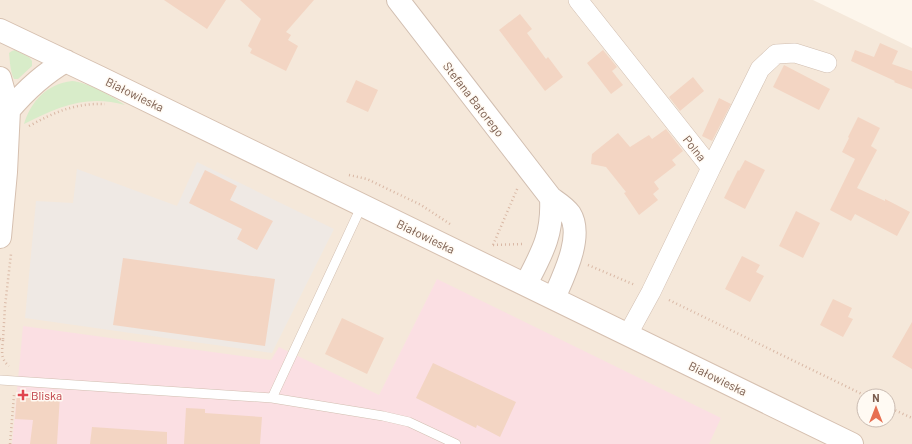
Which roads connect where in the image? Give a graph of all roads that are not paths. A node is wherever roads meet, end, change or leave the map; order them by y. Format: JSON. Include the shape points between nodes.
{"nodes":[{"id":1,"x":578,"y":0,"type":"edge"},
{"id":2,"x":406,"y":3,"type":"edge"},
{"id":3,"x":0,"y":30,"type":"edge"},
{"id":4,"x":66,"y":61,"type":"junction"},
{"id":5,"x":827,"y":63,"type":"dead end"},
{"id":6,"x":0,"y":78,"type":"edge"},
{"id":7,"x":9,"y":110,"type":"junction"},
{"id":8,"x":711,"y":168,"type":"junction"},
{"id":9,"x":551,"y":198,"type":"junction"},
{"id":10,"x":362,"y":205,"type":"junction"},
{"id":11,"x":0,"y":237,"type":"edge"},
{"id":12,"x":526,"y":284,"type":"junction"},
{"id":13,"x":554,"y":298,"type":"junction"},
{"id":14,"x":628,"y":334,"type":"junction"},
{"id":15,"x":0,"y":380,"type":"edge"},
{"id":16,"x":272,"y":398,"type":"junction"},
{"id":17,"x":842,"y":442,"type":"edge"},
{"id":18,"x":456,"y":444,"type":"edge"}],
"edges":[{"from":1,"to":8,"type":"street","name":"Polna"},
{"from":2,"to":9,"type":"main road","name":"Stefana Batorego"},
{"from":3,"to":4,"type":"main road","name":"Białowieska"},
{"from":4,"to":7,"type":"main road","via":[[28,88]]},
{"from":4,"to":10,"type":"main road","name":"Białowieska"},
{"from":5,"to":8,"type":"street","via":[[796,53],[776,54],[760,69]]},
{"from":6,"to":7,"type":"main road"},
{"from":7,"to":11,"type":"main road"},
{"from":8,"to":14,"type":"street","name":"Polna"},
{"from":9,"to":12,"type":"main road","via":[[552,212],[544,249]]},
{"from":9,"to":13,"type":"main road","name":"Stefana Batorego","via":[[571,215],[575,241],[571,258]]},
{"from":10,"to":12,"type":"main road","name":"Białowieska"},
{"from":10,"to":16,"type":"lane"},
{"from":12,"to":13,"type":"main road","name":"Białowieska"},
{"from":13,"to":14,"type":"main road","name":"Białowieska"},
{"from":14,"to":17,"type":"main road","name":"Białowieska"},
{"from":15,"to":16,"type":"lane"},
{"from":16,"to":18,"type":"lane","via":[[409,422]]}]}
